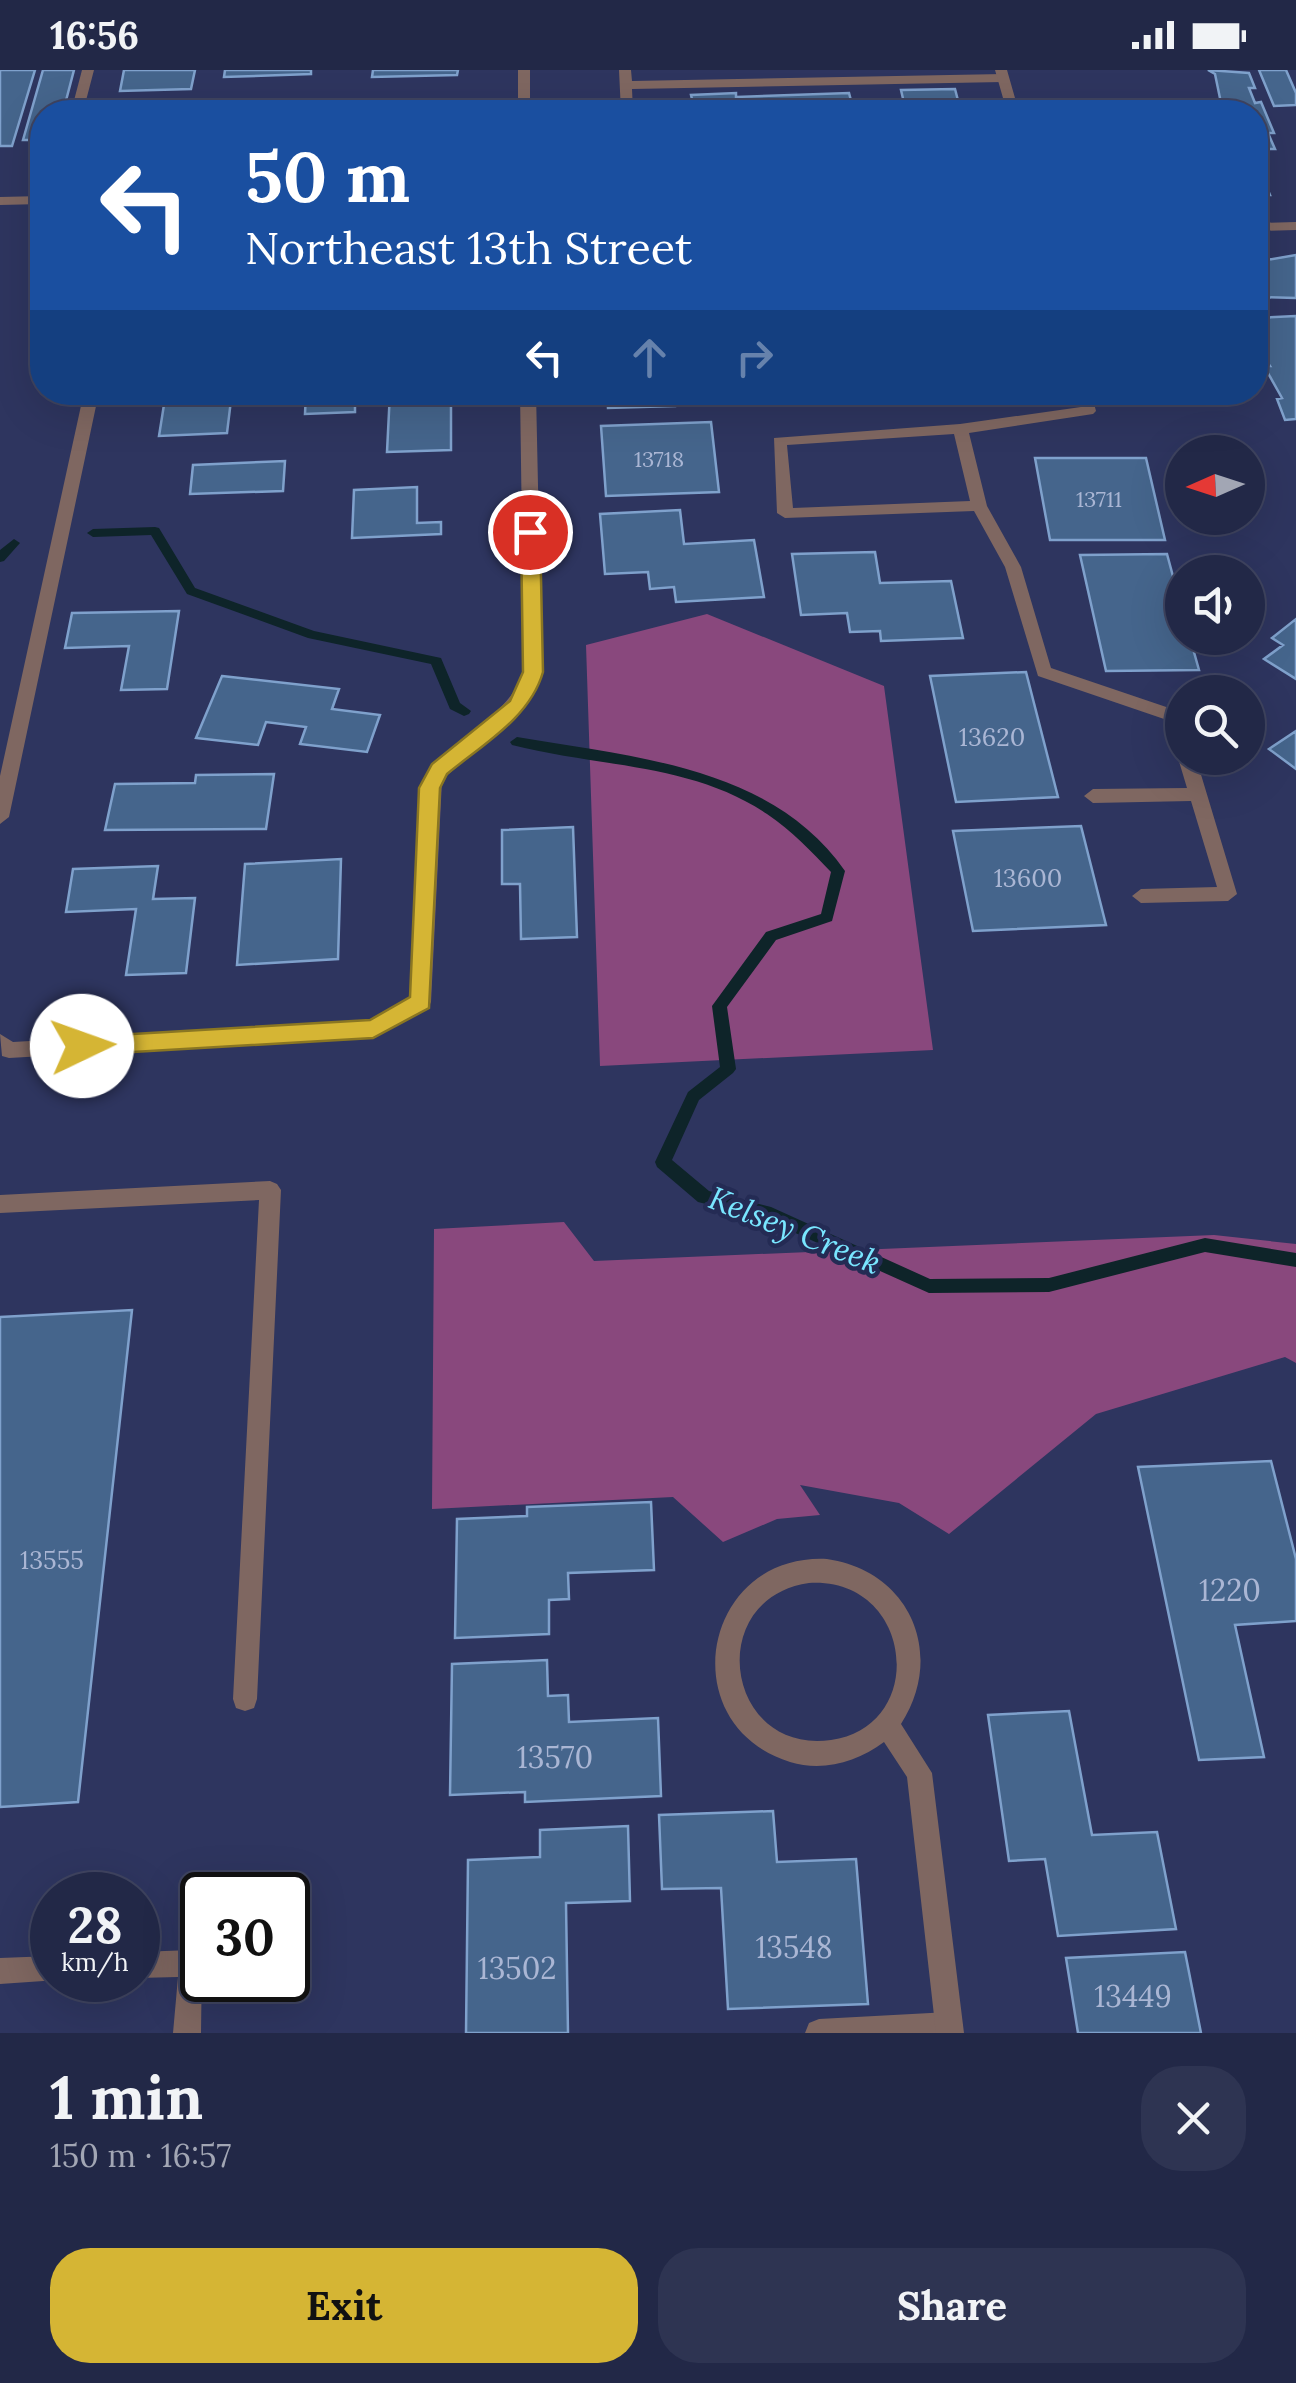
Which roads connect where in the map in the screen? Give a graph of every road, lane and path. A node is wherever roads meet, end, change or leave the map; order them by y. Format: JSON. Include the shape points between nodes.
{"nodes":[{"id":1,"x":88,"y":70,"type":"edge"},
{"id":2,"x":524,"y":70,"type":"edge"},
{"id":3,"x":1002,"y":74,"type":"edge"},
{"id":4,"x":626,"y":78,"type":"edge"},
{"id":5,"x":80,"y":100,"type":"edge"},
{"id":6,"x":524,"y":100,"type":"edge"},
{"id":7,"x":1010,"y":100,"type":"edge"},
{"id":8,"x":30,"y":201,"type":"edge"},
{"id":9,"x":0,"y":202,"type":"edge"},
{"id":10,"x":1296,"y":226,"type":"edge"},
{"id":11,"x":1268,"y":227,"type":"edge"},
{"id":12,"x":89,"y":405,"type":"edge"},
{"id":13,"x":528,"y":405,"type":"edge"},
{"id":14,"x":1086,"y":405,"type":"edge"},
{"id":15,"x":960,"y":429,"type":"junction"},
{"id":16,"x":979,"y":506,"type":"junction"},
{"id":17,"x":1165,"y":713,"type":"edge"},
{"id":18,"x":1192,"y":775,"type":"edge"},
{"id":19,"x":1198,"y":794,"type":"junction"},
{"id":20,"x":1093,"y":796,"type":"dead end"},
{"id":21,"x":0,"y":816,"type":"edge"},
{"id":22,"x":1141,"y":896,"type":"dead end"},
{"id":23,"x":0,"y":1042,"type":"edge"},
{"id":24,"x":0,"y":1204,"type":"edge"},
{"id":25,"x":245,"y":1699,"type":"dead end"},
{"id":26,"x":888,"y":1726,"type":"junction"},
{"id":27,"x":160,"y":1964,"type":"edge"},
{"id":28,"x":30,"y":1969,"type":"edge"},
{"id":29,"x":0,"y":1971,"type":"edge"},
{"id":30,"x":950,"y":2030,"type":"edge"},
{"id":31,"x":186,"y":2033,"type":"edge"},
{"id":32,"x":819,"y":2033,"type":"edge"}],
"edges":[{"from":1,"to":5,"type":"street"},
{"from":2,"to":6,"type":"street"},
{"from":3,"to":4,"type":"street"},
{"from":3,"to":7,"type":"street"},
{"from":8,"to":9,"type":"street"},
{"from":10,"to":11,"type":"street"},
{"from":12,"to":21,"type":"street"},
{"from":13,"to":23,"type":"street","via":[[533,672],[517,706],[433,778],[421,1002],[373,1029],[10,1050]]},
{"from":14,"to":15,"type":"street","via":[[1088,411]]},
{"from":15,"to":16,"type":"street"},
{"from":15,"to":16,"type":"street","via":[[779,441],[785,513]]},
{"from":16,"to":17,"type":"street","via":[[1013,567],[1044,672]]},
{"from":18,"to":19,"type":"street"},
{"from":19,"to":20,"type":"street"},
{"from":19,"to":22,"type":"street","via":[[1228,894]]},
{"from":24,"to":25,"type":"street","via":[[270,1190]]},
{"from":26,"to":26,"type":"street","via":[[910,1674],[908,1644],[879,1595],[841,1574],[800,1570],[752,1595],[727,1645],[738,1702],[756,1726],[780,1744],[838,1754]]},
{"from":26,"to":30,"type":"street","via":[[918,1773]]},
{"from":27,"to":31,"type":"street","via":[[192,1963]]},
{"from":28,"to":29,"type":"street"},
{"from":30,"to":32,"type":"street"}]}
